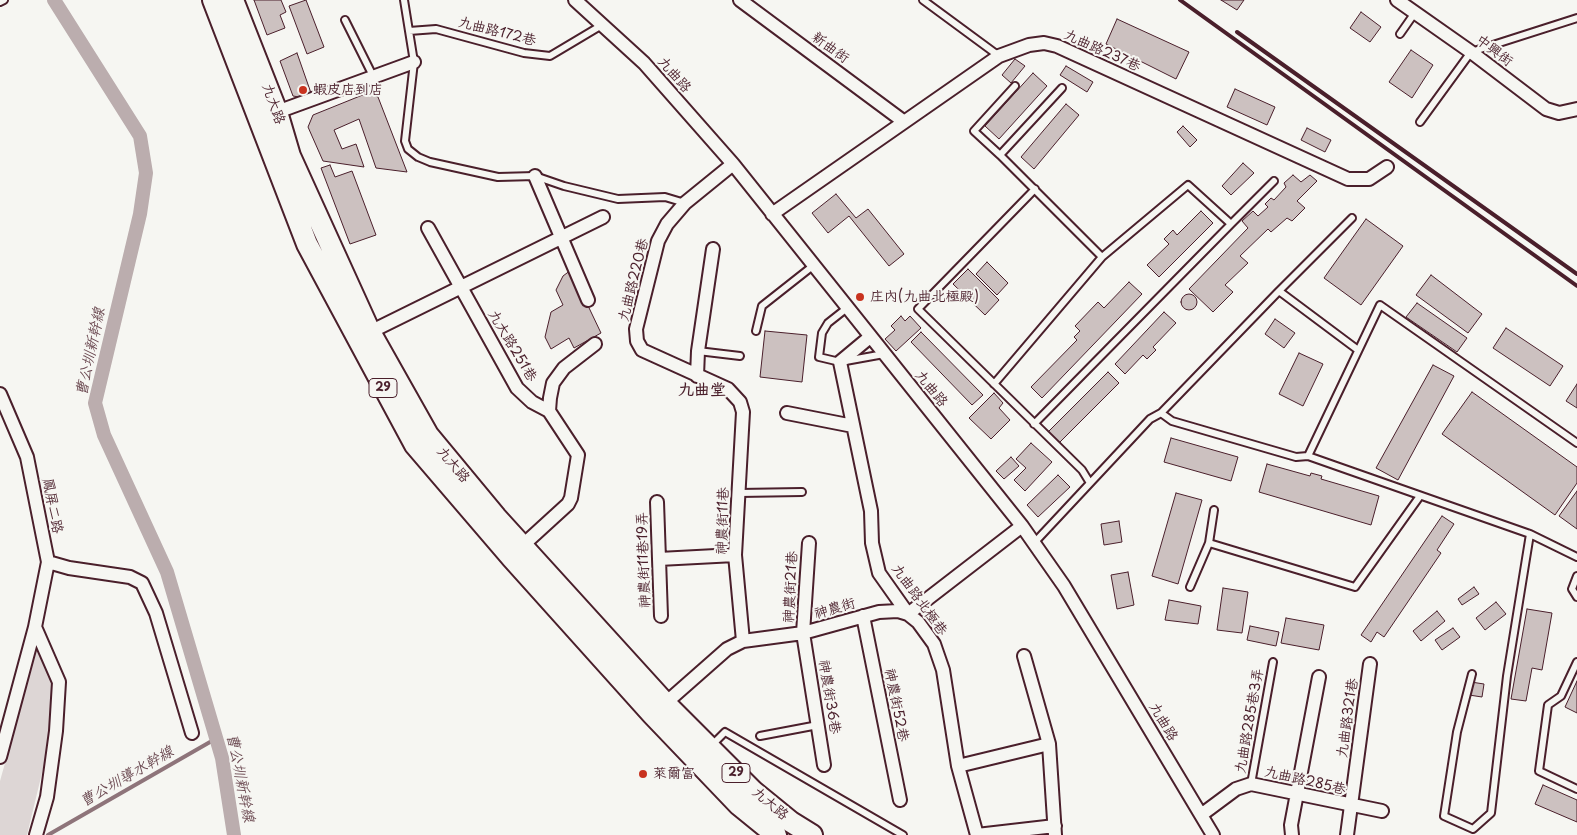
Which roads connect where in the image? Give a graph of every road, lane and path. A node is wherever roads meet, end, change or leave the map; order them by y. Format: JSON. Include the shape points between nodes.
{"nodes":[{"id":1,"x":4,"y":0,"type":"edge"},
{"id":2,"x":214,"y":0,"type":"edge"},
{"id":3,"x":233,"y":0,"type":"edge"},
{"id":4,"x":404,"y":0,"type":"edge"},
{"id":5,"x":575,"y":0,"type":"edge"},
{"id":6,"x":740,"y":0,"type":"edge"},
{"id":7,"x":923,"y":0,"type":"edge"},
{"id":8,"x":1397,"y":0,"type":"edge"},
{"id":9,"x":0,"y":2,"type":"edge"},
{"id":10,"x":1414,"y":14,"type":"junction"},
{"id":11,"x":1577,"y":18,"type":"edge"},
{"id":12,"x":345,"y":20,"type":"dead end"},
{"id":13,"x":602,"y":25,"type":"junction"},
{"id":14,"x":408,"y":32,"type":"junction"},
{"id":15,"x":1400,"y":34,"type":"dead end"},
{"id":16,"x":1471,"y":52,"type":"junction"},
{"id":17,"x":1000,"y":56,"type":"junction"},
{"id":18,"x":414,"y":62,"type":"junction"},
{"id":19,"x":373,"y":76,"type":"junction"},
{"id":20,"x":1015,"y":86,"type":"dead end"},
{"id":21,"x":1062,"y":88,"type":"dead end"},
{"id":22,"x":1577,"y":109,"type":"edge"},
{"id":23,"x":277,"y":112,"type":"junction"},
{"id":24,"x":903,"y":121,"type":"junction"},
{"id":25,"x":1420,"y":122,"type":"dead end"},
{"id":26,"x":1000,"y":155,"type":"junction"},
{"id":27,"x":733,"y":164,"type":"junction"},
{"id":28,"x":1387,"y":168,"type":"dead end"},
{"id":29,"x":535,"y":176,"type":"junction"},
{"id":30,"x":1274,"y":181,"type":"dead end"},
{"id":31,"x":1035,"y":189,"type":"junction"},
{"id":32,"x":685,"y":203,"type":"junction"},
{"id":33,"x":772,"y":214,"type":"junction"},
{"id":34,"x":603,"y":217,"type":"dead end"},
{"id":35,"x":1352,"y":218,"type":"dead end"},
{"id":36,"x":1231,"y":224,"type":"junction"},
{"id":37,"x":428,"y":228,"type":"dead end"},
{"id":38,"x":562,"y":237,"type":"junction"},
{"id":39,"x":713,"y":249,"type":"dead end"},
{"id":40,"x":1102,"y":258,"type":"junction"},
{"id":41,"x":814,"y":265,"type":"junction"},
{"id":42,"x":460,"y":286,"type":"junction"},
{"id":43,"x":1279,"y":291,"type":"junction"},
{"id":44,"x":588,"y":300,"type":"dead end"},
{"id":45,"x":847,"y":308,"type":"junction"},
{"id":46,"x":756,"y":331,"type":"dead end"},
{"id":47,"x":370,"y":332,"type":"junction"},
{"id":48,"x":870,"y":336,"type":"junction"},
{"id":49,"x":595,"y":344,"type":"dead end"},
{"id":50,"x":1358,"y":350,"type":"junction"},
{"id":51,"x":698,"y":351,"type":"junction"},
{"id":52,"x":884,"y":354,"type":"junction"},
{"id":53,"x":740,"y":356,"type":"dead end"},
{"id":54,"x":840,"y":362,"type":"junction"},
{"id":55,"x":697,"y":376,"type":"junction"},
{"id":56,"x":994,"y":384,"type":"junction"},
{"id":57,"x":0,"y":394,"type":"edge"},
{"id":58,"x":740,"y":402,"type":"joint"},
{"id":59,"x":549,"y":411,"type":"junction"},
{"id":60,"x":787,"y":413,"type":"dead end"},
{"id":61,"x":1161,"y":413,"type":"junction"},
{"id":62,"x":1034,"y":424,"type":"junction"},
{"id":63,"x":853,"y":426,"type":"junction"},
{"id":64,"x":1577,"y":443,"type":"edge"},
{"id":65,"x":1308,"y":456,"type":"junction"},
{"id":66,"x":1090,"y":483,"type":"junction"},
{"id":67,"x":739,"y":492,"type":"junction"},
{"id":68,"x":802,"y":492,"type":"dead end"},
{"id":69,"x":1420,"y":496,"type":"junction"},
{"id":70,"x":658,"y":502,"type":"dead end"},
{"id":71,"x":1214,"y":510,"type":"dead end"},
{"id":72,"x":1022,"y":526,"type":"junction"},
{"id":73,"x":1530,"y":534,"type":"junction"},
{"id":74,"x":808,"y":543,"type":"dead end"},
{"id":75,"x":1034,"y":543,"type":"junction"},
{"id":76,"x":1208,"y":543,"type":"junction"},
{"id":77,"x":522,"y":546,"type":"junction"},
{"id":78,"x":736,"y":556,"type":"junction"},
{"id":79,"x":1577,"y":557,"type":"edge"},
{"id":80,"x":660,"y":559,"type":"junction"},
{"id":81,"x":48,"y":562,"type":"junction"},
{"id":82,"x":1577,"y":576,"type":"edge"},
{"id":83,"x":1190,"y":587,"type":"dead end"},
{"id":84,"x":1577,"y":597,"type":"edge"},
{"id":85,"x":908,"y":614,"type":"junction"},
{"id":86,"x":661,"y":616,"type":"dead end"},
{"id":87,"x":864,"y":616,"type":"junction"},
{"id":88,"x":35,"y":627,"type":"junction"},
{"id":89,"x":804,"y":633,"type":"junction"},
{"id":90,"x":743,"y":640,"type":"junction"},
{"id":91,"x":1024,"y":656,"type":"dead end"},
{"id":92,"x":1273,"y":662,"type":"dead end"},
{"id":93,"x":1577,"y":662,"type":"edge"},
{"id":94,"x":1370,"y":664,"type":"dead end"},
{"id":95,"x":1472,"y":674,"type":"dead end"},
{"id":96,"x":1319,"y":677,"type":"dead end"},
{"id":97,"x":659,"y":709,"type":"junction"},
{"id":98,"x":818,"y":725,"type":"junction"},
{"id":99,"x":192,"y":733,"type":"dead end"},
{"id":100,"x":760,"y":736,"type":"dead end"},
{"id":101,"x":1049,"y":744,"type":"junction"},
{"id":102,"x":711,"y":746,"type":"junction"},
{"id":103,"x":0,"y":757,"type":"edge"},
{"id":104,"x":824,"y":765,"type":"dead end"},
{"id":105,"x":958,"y":766,"type":"junction"},
{"id":106,"x":1251,"y":784,"type":"junction"},
{"id":107,"x":1577,"y":790,"type":"edge"},
{"id":108,"x":1296,"y":794,"type":"junction"},
{"id":109,"x":900,"y":800,"type":"dead end"},
{"id":110,"x":1351,"y":806,"type":"junction"},
{"id":111,"x":1382,"y":812,"type":"dead end"},
{"id":112,"x":1201,"y":816,"type":"junction"},
{"id":113,"x":1055,"y":831,"type":"edge"},
{"id":114,"x":36,"y":835,"type":"edge"},
{"id":115,"x":776,"y":835,"type":"edge"},
{"id":116,"x":812,"y":835,"type":"edge"},
{"id":117,"x":903,"y":835,"type":"edge"},
{"id":118,"x":977,"y":835,"type":"edge"},
{"id":119,"x":1213,"y":835,"type":"edge"},
{"id":120,"x":1292,"y":835,"type":"edge"},
{"id":121,"x":1347,"y":835,"type":"edge"}],
"edges":[{"from":1,"to":9,"type":"lane"},
{"from":2,"to":97,"type":"main road","name":"九大路","number":"29","via":[[307,244],[414,445],[517,564]]},
{"from":3,"to":23,"type":"main road","name":"九大路","number":"29"},
{"from":4,"to":14,"type":"lane"},
{"from":5,"to":13,"type":"street","name":"九曲路"},
{"from":6,"to":24,"type":"street","name":"新曲街"},
{"from":7,"to":17,"type":"lane"},
{"from":8,"to":10,"type":"street","name":"中興街"},
{"from":10,"to":15,"type":"lane"},
{"from":10,"to":16,"type":"street","name":"中興街"},
{"from":11,"to":16,"type":"lane"},
{"from":12,"to":19,"type":"lane"},
{"from":13,"to":14,"type":"lane","name":"九曲路172巷","via":[[550,56],[524,53],[436,29]]},
{"from":13,"to":27,"type":"street","name":"九曲路","via":[[644,63]]},
{"from":14,"to":18,"type":"lane"},
{"from":16,"to":22,"type":"street","name":"中興街","via":[[1546,110],[1559,113]]},
{"from":16,"to":25,"type":"lane"},
{"from":17,"to":24,"type":"street","name":"九曲路237巷"},
{"from":17,"to":28,"type":"street","name":"九曲路237巷","via":[[1029,45],[1044,43],[1058,46],[1348,179],[1369,179]]},
{"from":18,"to":19,"type":"street"},
{"from":18,"to":29,"type":"lane","via":[[405,141],[408,148],[430,162],[498,177]]},
{"from":19,"to":23,"type":"street"},
{"from":20,"to":26,"type":"lane","via":[[974,131]]},
{"from":21,"to":26,"type":"lane"},
{"from":23,"to":47,"type":"main road","name":"九大路","number":"29","via":[[290,156]]},
{"from":24,"to":33,"type":"street","name":"九曲路237巷"},
{"from":26,"to":31,"type":"lane"},
{"from":27,"to":32,"type":"street","name":"九曲路220巷"},
{"from":27,"to":33,"type":"street","name":"九曲路"},
{"from":29,"to":32,"type":"lane","via":[[618,199],[666,198]]},
{"from":29,"to":38,"type":"street"},
{"from":30,"to":36,"type":"lane"},
{"from":31,"to":40,"type":"lane"},
{"from":31,"to":56,"type":"lane","via":[[918,309]]},
{"from":32,"to":55,"type":"street","name":"九曲路220巷","via":[[666,224],[658,241],[636,329],[642,350]]},
{"from":33,"to":41,"type":"street","name":"九曲路"},
{"from":34,"to":38,"type":"street"},
{"from":35,"to":43,"type":"lane"},
{"from":36,"to":40,"type":"lane","via":[[1188,185]]},
{"from":36,"to":62,"type":"lane"},
{"from":37,"to":42,"type":"street","name":"九大路251巷"},
{"from":38,"to":42,"type":"street"},
{"from":38,"to":44,"type":"street"},
{"from":39,"to":51,"type":"street"},
{"from":40,"to":56,"type":"lane"},
{"from":41,"to":45,"type":"street","name":"九曲路"},
{"from":41,"to":46,"type":"lane","via":[[762,306]]},
{"from":42,"to":47,"type":"street"},
{"from":42,"to":59,"type":"street","name":"九大路251巷","via":[[517,388],[532,402]]},
{"from":43,"to":50,"type":"lane"},
{"from":43,"to":61,"type":"lane"},
{"from":45,"to":48,"type":"street","name":"九曲路"},
{"from":45,"to":54,"type":"lane","via":[[822,332],[819,357]]},
{"from":47,"to":77,"type":"main road","name":"九大路","number":"29","via":[[428,435]]},
{"from":48,"to":52,"type":"street","name":"九曲路"},
{"from":48,"to":54,"type":"street"},
{"from":49,"to":59,"type":"street","via":[[564,368],[553,383]]},
{"from":50,"to":64,"type":"lane","via":[[1380,305]]},
{"from":50,"to":65,"type":"lane"},
{"from":51,"to":53,"type":"lane"},
{"from":51,"to":55,"type":"street"},
{"from":52,"to":54,"type":"lane"},
{"from":52,"to":72,"type":"street","name":"九曲路"},
{"from":54,"to":63,"type":"street","name":"九曲路北極巷"},
{"from":55,"to":58,"type":"street","name":"九曲路220巷","via":[[728,389]]},
{"from":56,"to":62,"type":"lane"},
{"from":57,"to":81,"type":"street","name":"鳳屏二路","via":[[27,457]]},
{"from":58,"to":67,"type":"street","name":"神農街11巷","via":[[743,412]]},
{"from":59,"to":77,"type":"street","via":[[578,455],[571,498]]},
{"from":60,"to":63,"type":"street"},
{"from":61,"to":65,"type":"lane","via":[[1172,421],[1296,457]]},
{"from":61,"to":66,"type":"lane","via":[[1150,419]]},
{"from":62,"to":66,"type":"lane","via":[[1082,470]]},
{"from":63,"to":85,"type":"street","name":"九曲路北極巷","via":[[871,511],[872,543],[879,573]]},
{"from":65,"to":69,"type":"lane"},
{"from":66,"to":75,"type":"lane"},
{"from":67,"to":68,"type":"lane"},
{"from":67,"to":78,"type":"street","name":"神農街11巷"},
{"from":69,"to":73,"type":"lane"},
{"from":69,"to":76,"type":"lane","via":[[1355,587]]},
{"from":70,"to":80,"type":"street","name":"神農街11巷19弄"},
{"from":71,"to":76,"type":"lane"},
{"from":72,"to":75,"type":"street","name":"九曲路"},
{"from":72,"to":85,"type":"street"},
{"from":73,"to":79,"type":"lane"},
{"from":73,"to":95,"type":"lane","via":[[1507,676],[1491,814],[1473,829],[1444,816],[1456,732]]},
{"from":74,"to":89,"type":"street","name":"神農街21巷"},
{"from":75,"to":112,"type":"street","name":"九曲路","via":[[1064,586]]},
{"from":76,"to":83,"type":"lane"},
{"from":77,"to":97,"type":"main road","name":"九大路","number":"29"},
{"from":78,"to":80,"type":"street"},
{"from":78,"to":90,"type":"street","name":"神農街11巷"},
{"from":80,"to":86,"type":"street","name":"神農街11巷19弄"},
{"from":81,"to":88,"type":"street","name":"鳳屏二路"},
{"from":81,"to":99,"type":"street","via":[[130,577],[142,583],[156,613]]},
{"from":82,"to":84,"type":"lane","via":[[1572,589]]},
{"from":85,"to":87,"type":"street","name":"神農街","via":[[898,611]]},
{"from":85,"to":105,"type":"street","name":"九曲路北極巷","via":[[934,644],[943,670]]},
{"from":87,"to":89,"type":"street","name":"神農街"},
{"from":87,"to":109,"type":"street","name":"神農街52巷"},
{"from":88,"to":103,"type":"street","name":"鳳屏二路"},
{"from":88,"to":114,"type":"street","via":[[59,682],[47,797]]},
{"from":89,"to":90,"type":"street","name":"神農街"},
{"from":89,"to":98,"type":"street","name":"神農街36巷"},
{"from":90,"to":97,"type":"street","name":"神農街"},
{"from":91,"to":101,"type":"street"},
{"from":92,"to":106,"type":"lane","name":"九曲路285巷3弄"},
{"from":93,"to":107,"type":"lane","via":[[1561,696],[1548,704],[1539,771]]},
{"from":94,"to":110,"type":"street","name":"九曲路321巷"},
{"from":96,"to":108,"type":"street"},
{"from":97,"to":102,"type":"main road","name":"九大路","number":"29"},
{"from":97,"to":115,"type":"main road","name":"九大路","number":"29","via":[[739,805]]},
{"from":98,"to":100,"type":"lane"},
{"from":98,"to":104,"type":"street","name":"神農街36巷"},
{"from":101,"to":105,"type":"street"},
{"from":101,"to":113,"type":"street"},
{"from":102,"to":116,"type":"main road","name":"九大路","number":"29","via":[[753,790]]},
{"from":102,"to":117,"type":"lane","via":[[725,732]]},
{"from":105,"to":118,"type":"street","name":"九曲路北極巷"},
{"from":106,"to":108,"type":"street","name":"九曲路285巷"},
{"from":106,"to":112,"type":"street","name":"九曲路285巷","via":[[1236,789]]},
{"from":108,"to":110,"type":"street","name":"九曲路285巷"},
{"from":108,"to":120,"type":"street"},
{"from":110,"to":111,"type":"street","name":"九曲路285巷"},
{"from":110,"to":121,"type":"street","name":"九曲路321巷"},
{"from":112,"to":119,"type":"street","name":"九曲路"},
{"from":113,"to":118,"type":"street"}]}
